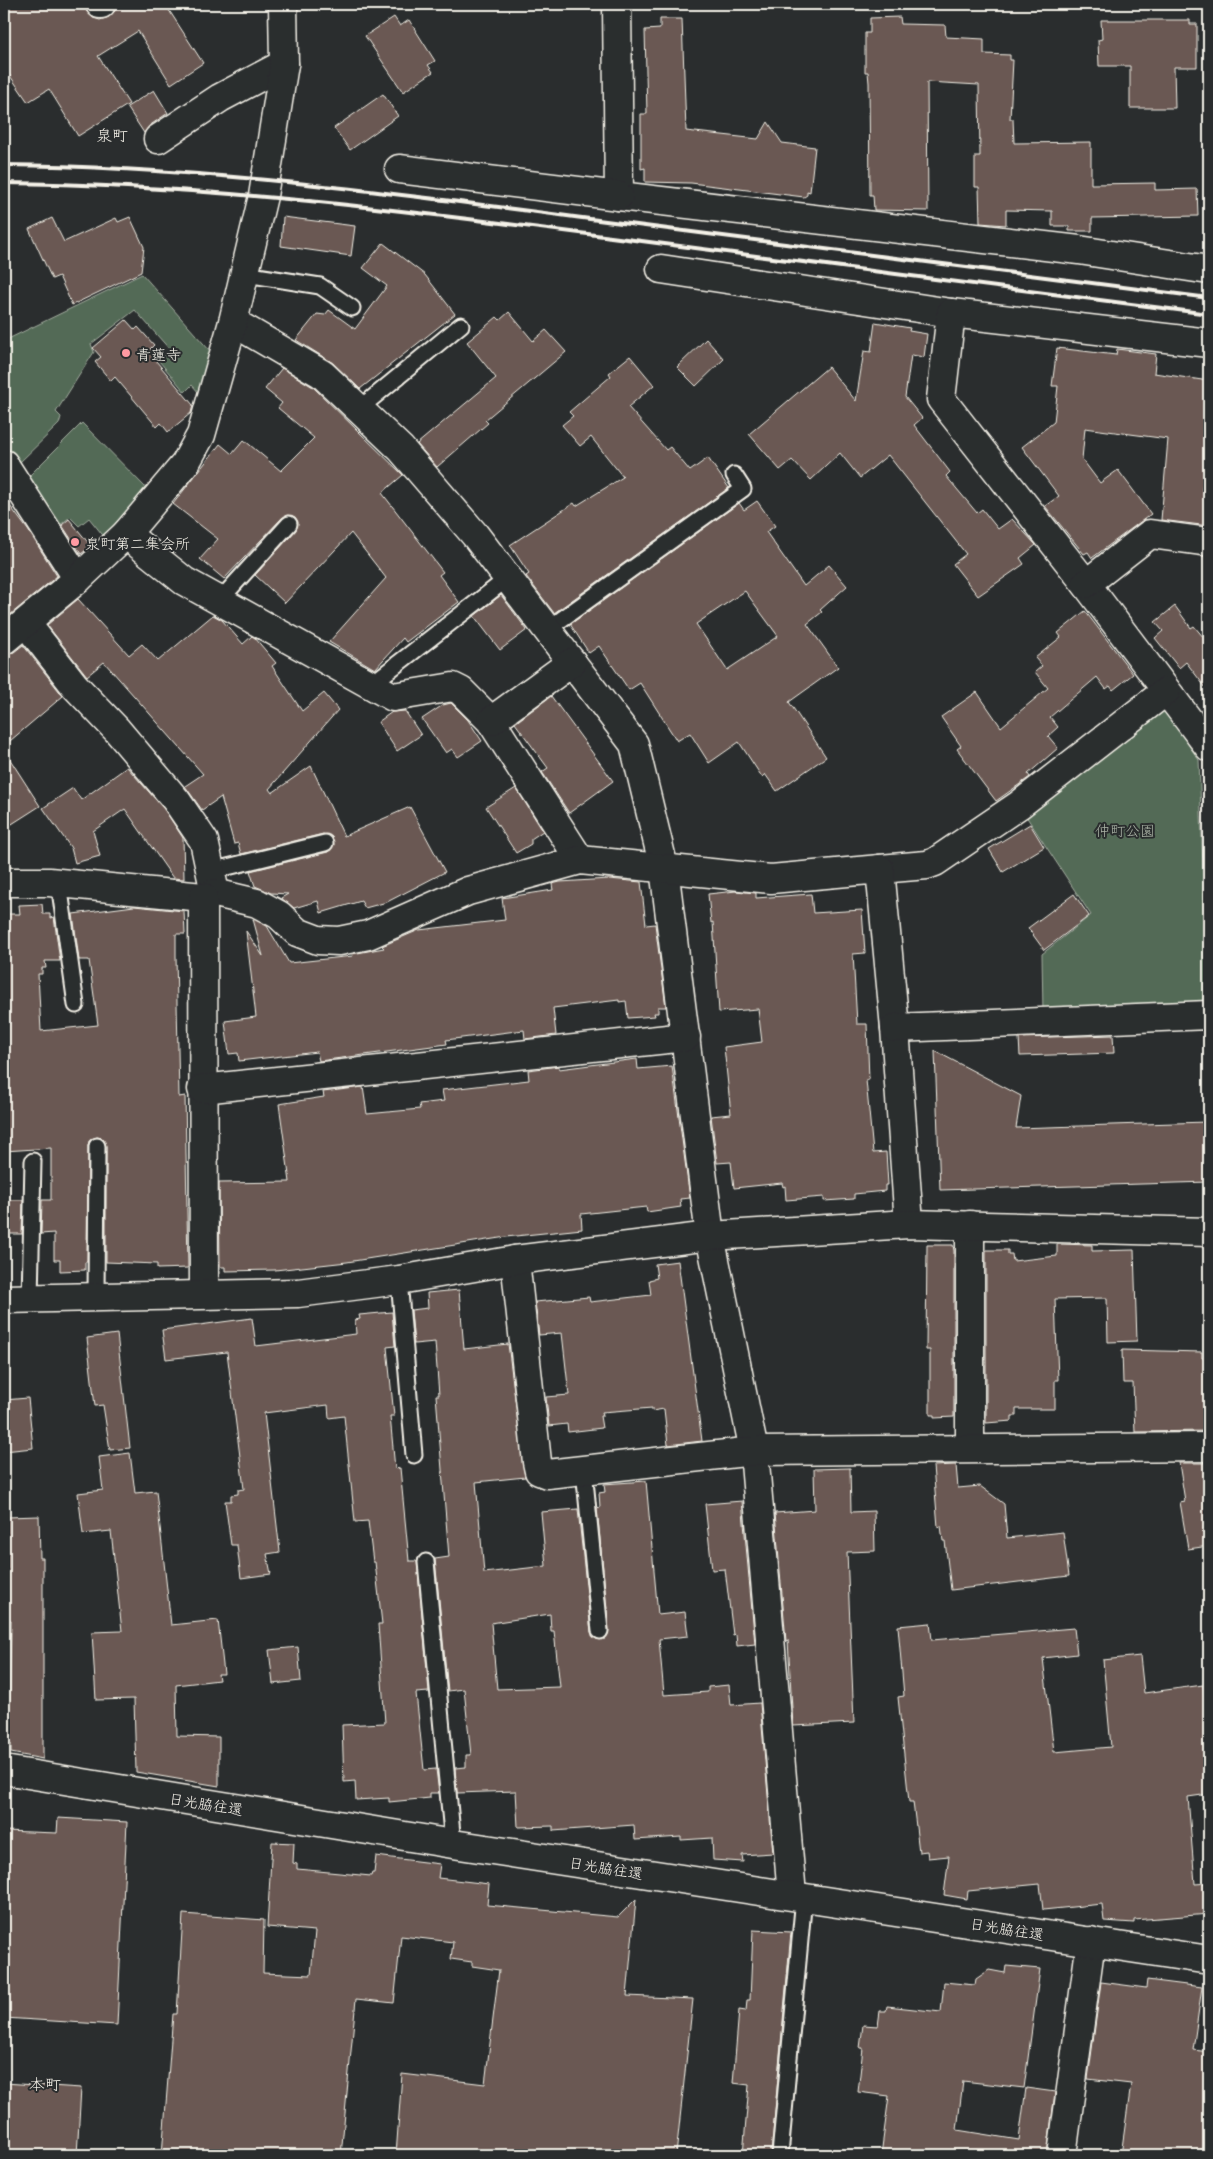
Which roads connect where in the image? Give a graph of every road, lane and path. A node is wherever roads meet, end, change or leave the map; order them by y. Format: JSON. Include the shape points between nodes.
{"nodes":[{"id":1,"x":283,"y":4,"type":"edge"},
{"id":2,"x":617,"y":4,"type":"edge"},
{"id":3,"x":284,"y":64,"type":"junction"},
{"id":4,"x":158,"y":139,"type":"dead end"},
{"id":5,"x":399,"y":169,"type":"dead end"},
{"id":6,"x":620,"y":196,"type":"junction"},
{"id":7,"x":662,"y":269,"type":"dead end"},
{"id":8,"x":1209,"y":270,"type":"edge"},
{"id":9,"x":245,"y":274,"type":"junction"},
{"id":10,"x":352,"y":308,"type":"dead end"},
{"id":11,"x":951,"y":312,"type":"junction"},
{"id":12,"x":233,"y":322,"type":"junction"},
{"id":13,"x":461,"y":325,"type":"dead end"},
{"id":14,"x":1209,"y":343,"type":"edge"},
{"id":15,"x":358,"y":409,"type":"junction"},
{"id":16,"x":4,"y":464,"type":"edge"},
{"id":17,"x":734,"y":475,"type":"dead end"},
{"id":18,"x":289,"y":524,"type":"dead end"},
{"id":19,"x":126,"y":534,"type":"junction"},
{"id":20,"x":1209,"y":542,"type":"edge"},
{"id":21,"x":508,"y":578,"type":"junction"},
{"id":22,"x":78,"y":579,"type":"junction"},
{"id":23,"x":1086,"y":584,"type":"junction"},
{"id":24,"x":219,"y":601,"type":"junction"},
{"id":25,"x":26,"y":624,"type":"junction"},
{"id":26,"x":548,"y":629,"type":"junction"},
{"id":27,"x":4,"y":640,"type":"edge"},
{"id":28,"x":572,"y":662,"type":"junction"},
{"id":29,"x":370,"y":686,"type":"junction"},
{"id":30,"x":1166,"y":690,"type":"junction"},
{"id":31,"x":491,"y":720,"type":"junction"},
{"id":32,"x":1209,"y":747,"type":"edge"},
{"id":33,"x":326,"y":843,"type":"dead end"},
{"id":34,"x":580,"y":860,"type":"junction"},
{"id":35,"x":664,"y":868,"type":"junction"},
{"id":36,"x":880,"y":869,"type":"junction"},
{"id":37,"x":4,"y":882,"type":"edge"},
{"id":38,"x":59,"y":883,"type":"junction"},
{"id":39,"x":210,"y":887,"type":"junction"},
{"id":40,"x":76,"y":1005,"type":"dead end"},
{"id":41,"x":1209,"y":1015,"type":"edge"},
{"id":42,"x":895,"y":1028,"type":"junction"},
{"id":43,"x":686,"y":1037,"type":"junction"},
{"id":44,"x":202,"y":1089,"type":"junction"},
{"id":45,"x":97,"y":1146,"type":"dead end"},
{"id":46,"x":33,"y":1161,"type":"dead end"},
{"id":47,"x":909,"y":1224,"type":"junction"},
{"id":48,"x":970,"y":1225,"type":"junction"},
{"id":49,"x":1209,"y":1232,"type":"edge"},
{"id":50,"x":710,"y":1236,"type":"junction"},
{"id":51,"x":515,"y":1260,"type":"junction"},
{"id":52,"x":399,"y":1280,"type":"junction"},
{"id":53,"x":204,"y":1294,"type":"junction"},
{"id":54,"x":96,"y":1297,"type":"junction"},
{"id":55,"x":17,"y":1299,"type":"edge"},
{"id":56,"x":970,"y":1447,"type":"junction"},
{"id":57,"x":1209,"y":1447,"type":"edge"},
{"id":58,"x":754,"y":1451,"type":"junction"},
{"id":59,"x":414,"y":1455,"type":"dead end"},
{"id":60,"x":584,"y":1470,"type":"junction"},
{"id":61,"x":426,"y":1562,"type":"dead end"},
{"id":62,"x":600,"y":1631,"type":"dead end"},
{"id":63,"x":4,"y":1770,"type":"edge"},
{"id":64,"x":453,"y":1844,"type":"junction"},
{"id":65,"x":798,"y":1896,"type":"junction"},
{"id":66,"x":1091,"y":1941,"type":"junction"},
{"id":67,"x":1209,"y":1960,"type":"edge"},
{"id":68,"x":780,"y":2155,"type":"edge"},
{"id":69,"x":1062,"y":2155,"type":"edge"}],
"edges":[{"from":1,"to":3,"type":"street"},
{"from":2,"to":6,"type":"street"},
{"from":3,"to":4,"type":"street","via":[[220,98]]},
{"from":3,"to":9,"type":"street","via":[[263,196]]},
{"from":5,"to":6,"type":"street"},
{"from":6,"to":8,"type":"street","via":[[1080,250]]},
{"from":7,"to":11,"type":"street"},
{"from":9,"to":10,"type":"lane","via":[[320,286]]},
{"from":9,"to":12,"type":"street"},
{"from":11,"to":14,"type":"street"},
{"from":11,"to":23,"type":"street","via":[[941,399]]},
{"from":12,"to":15,"type":"street","via":[[322,374]]},
{"from":12,"to":19,"type":"street","via":[[201,435],[185,464]]},
{"from":13,"to":15,"type":"lane"},
{"from":15,"to":21,"type":"street","via":[[401,449],[475,534]]},
{"from":16,"to":22,"type":"street"},
{"from":17,"to":26,"type":"lane","via":[[743,489]]},
{"from":18,"to":24,"type":"lane"},
{"from":19,"to":22,"type":"street"},
{"from":19,"to":24,"type":"street","via":[[184,581]]},
{"from":20,"to":23,"type":"street","via":[[1150,534]]},
{"from":21,"to":26,"type":"street"},
{"from":21,"to":29,"type":"lane"},
{"from":22,"to":25,"type":"street"},
{"from":23,"to":30,"type":"street"},
{"from":24,"to":29,"type":"street"},
{"from":25,"to":27,"type":"street"},
{"from":25,"to":39,"type":"street","via":[[75,686],[176,800],[204,841]]},
{"from":26,"to":28,"type":"street"},
{"from":28,"to":31,"type":"street"},
{"from":28,"to":35,"type":"street","via":[[634,744]]},
{"from":29,"to":31,"type":"street","via":[[393,697],[453,686]]},
{"from":30,"to":32,"type":"street"},
{"from":30,"to":36,"type":"street","via":[[1019,805],[934,862],[927,866]]},
{"from":31,"to":34,"type":"street"},
{"from":33,"to":39,"type":"lane"},
{"from":34,"to":35,"type":"street"},
{"from":34,"to":39,"type":"street","via":[[468,891],[368,935],[339,941],[318,940],[297,932],[278,915],[256,903]]},
{"from":35,"to":36,"type":"street","via":[[771,879]]},
{"from":35,"to":43,"type":"street"},
{"from":36,"to":42,"type":"street"},
{"from":37,"to":38,"type":"street"},
{"from":38,"to":39,"type":"street"},
{"from":38,"to":40,"type":"lane"},
{"from":39,"to":44,"type":"street"},
{"from":41,"to":42,"type":"street"},
{"from":42,"to":47,"type":"street"},
{"from":43,"to":44,"type":"street"},
{"from":43,"to":50,"type":"street"},
{"from":44,"to":53,"type":"street"},
{"from":45,"to":54,"type":"lane"},
{"from":46,"to":55,"type":"lane"},
{"from":47,"to":48,"type":"street"},
{"from":47,"to":50,"type":"street"},
{"from":48,"to":49,"type":"street"},
{"from":48,"to":56,"type":"street"},
{"from":50,"to":51,"type":"street"},
{"from":50,"to":58,"type":"street"},
{"from":51,"to":52,"type":"street"},
{"from":51,"to":60,"type":"street","via":[[539,1471],[547,1474]]},
{"from":52,"to":53,"type":"street","via":[[298,1293]]},
{"from":52,"to":59,"type":"lane"},
{"from":53,"to":54,"type":"street"},
{"from":54,"to":55,"type":"street"},
{"from":56,"to":57,"type":"street"},
{"from":56,"to":58,"type":"street"},
{"from":58,"to":60,"type":"street"},
{"from":58,"to":65,"type":"street"},
{"from":60,"to":62,"type":"lane"},
{"from":61,"to":64,"type":"lane"},
{"from":63,"to":64,"type":"street","name":"日光脇往還"},
{"from":64,"to":65,"type":"street","name":"日光脇往還"},
{"from":65,"to":66,"type":"street","name":"日光脇往還"},
{"from":65,"to":68,"type":"lane"},
{"from":66,"to":67,"type":"street","name":"日光脇往還"},
{"from":66,"to":69,"type":"street"}]}
